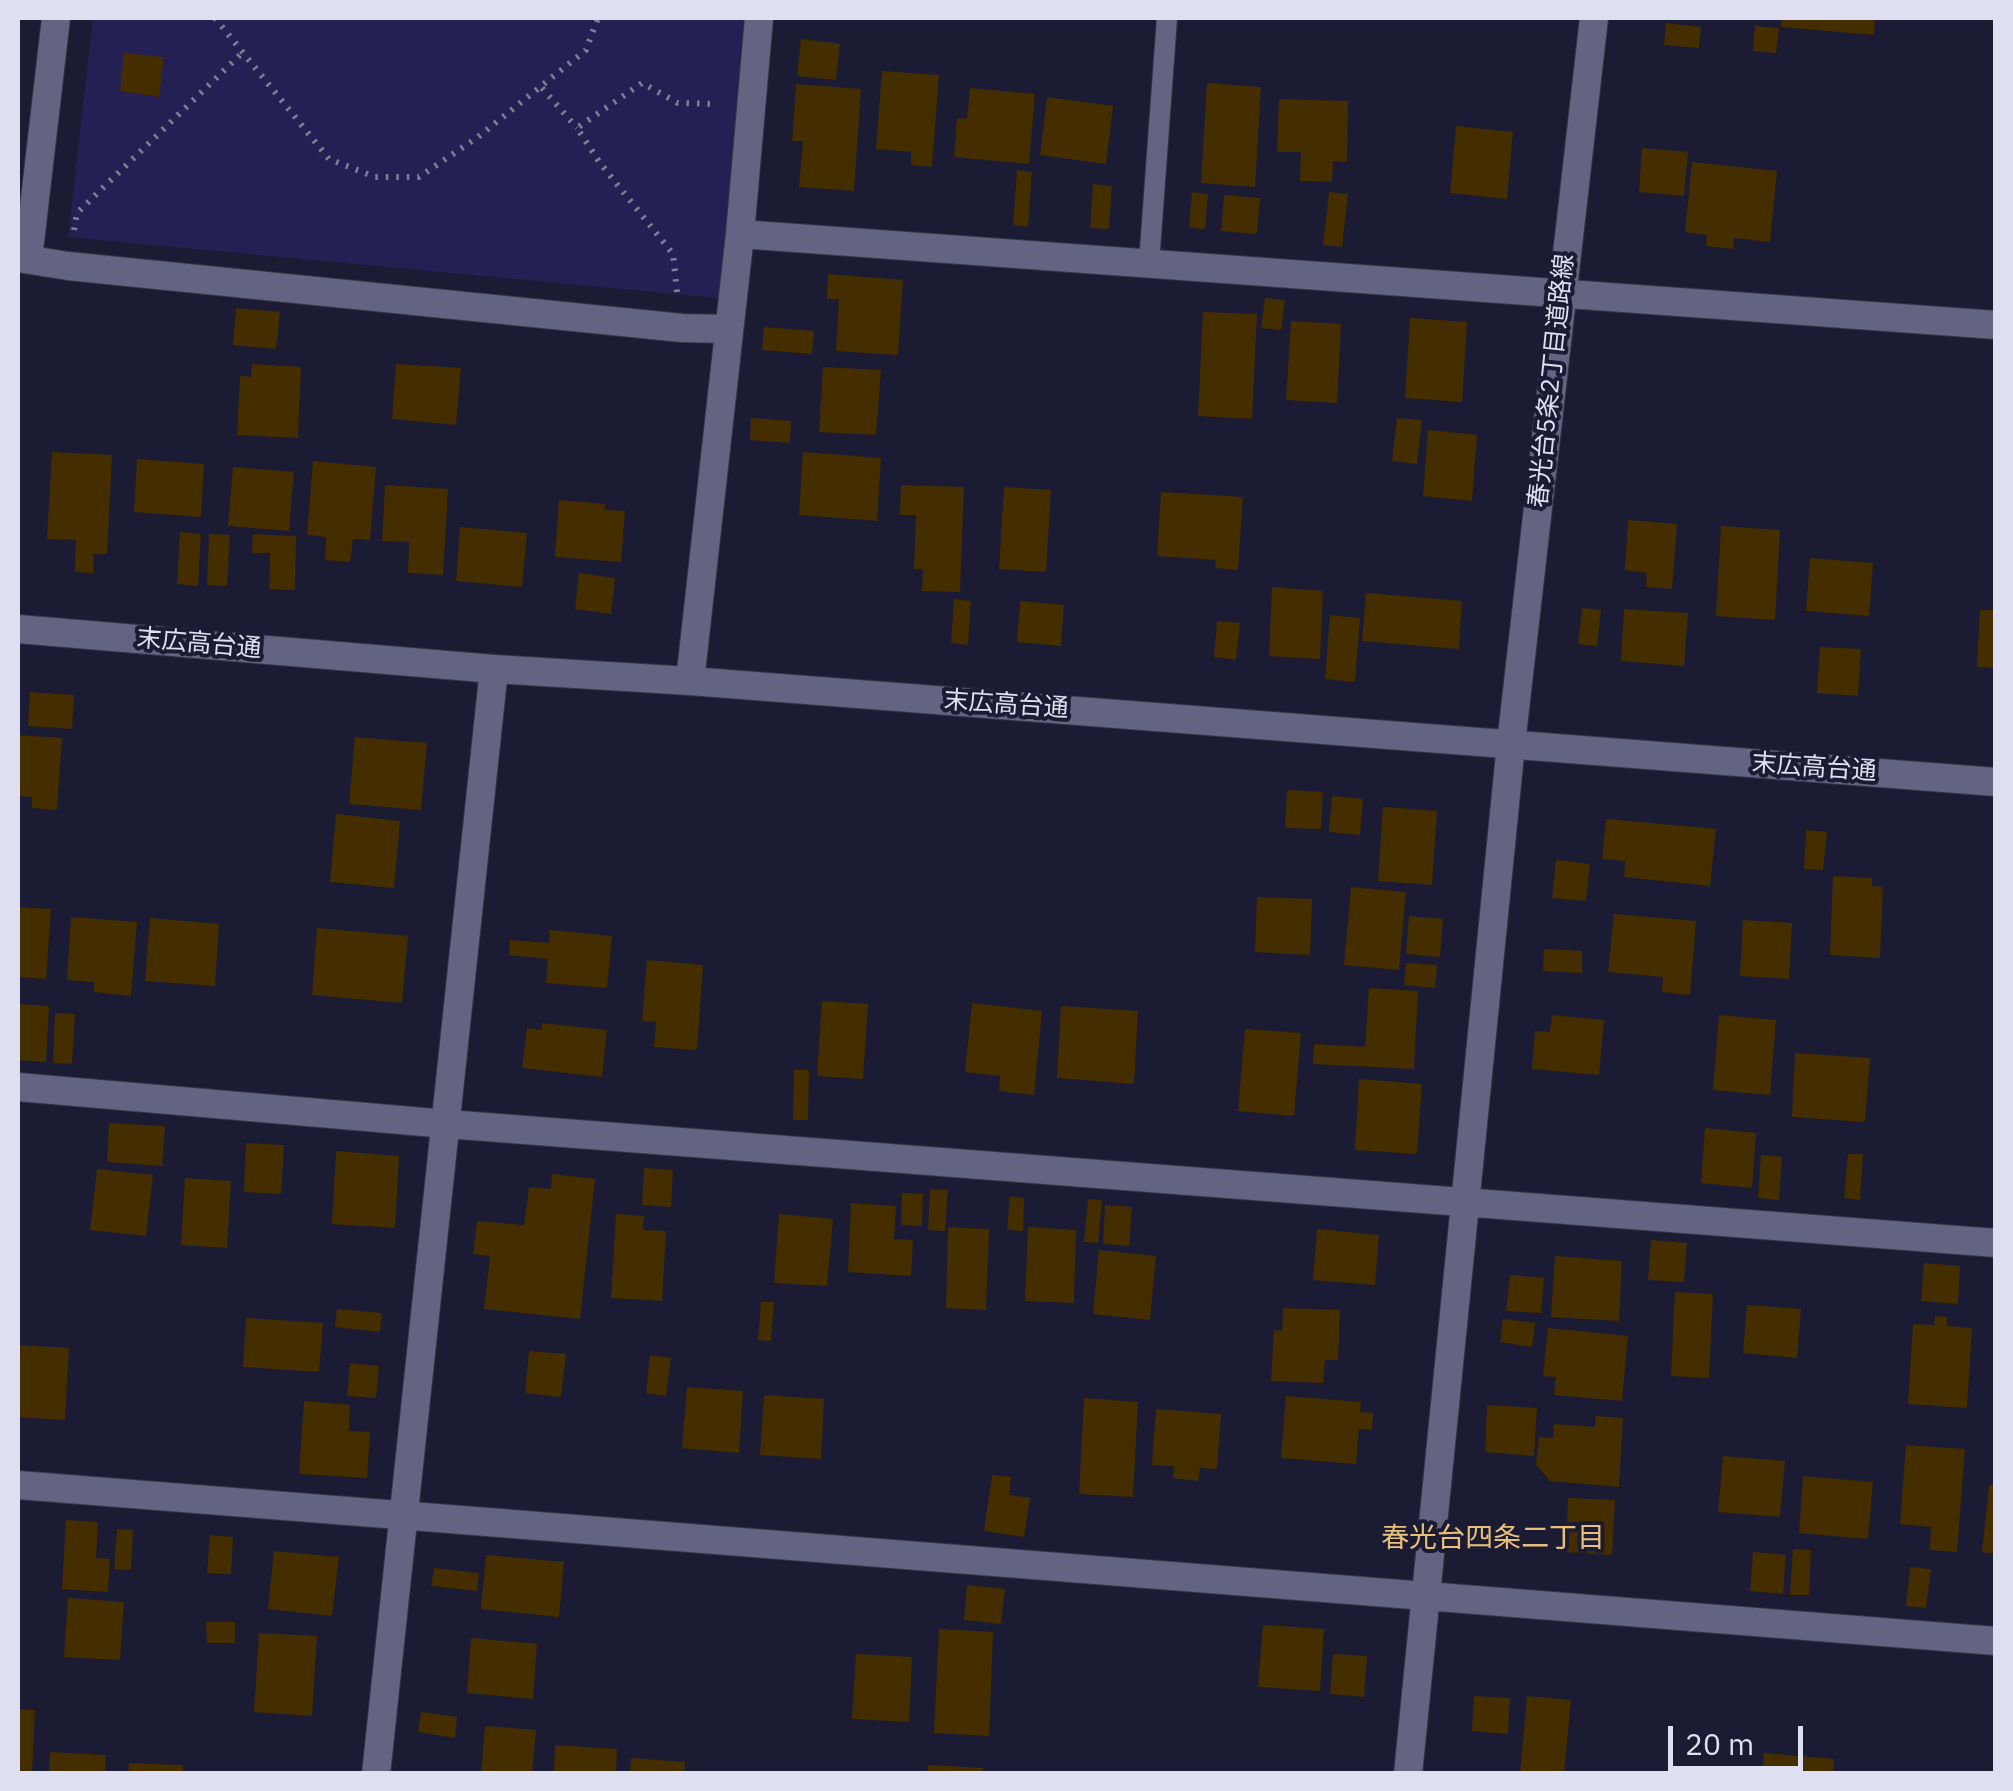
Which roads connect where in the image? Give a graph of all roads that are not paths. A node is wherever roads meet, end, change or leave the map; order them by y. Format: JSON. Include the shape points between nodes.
{"nodes":[{"id":1,"x":56,"y":18,"type":"edge"},
{"id":2,"x":759,"y":18,"type":"edge"},
{"id":3,"x":1166,"y":18,"type":"edge"},
{"id":4,"x":1594,"y":18,"type":"edge"},
{"id":5,"x":740,"y":234,"type":"junction"},
{"id":6,"x":23,"y":258,"type":"edge"},
{"id":7,"x":1148,"y":263,"type":"junction"},
{"id":8,"x":1561,"y":293,"type":"junction"},
{"id":9,"x":1996,"y":324,"type":"edge"},
{"id":10,"x":729,"y":329,"type":"junction"},
{"id":11,"x":18,"y":629,"type":"edge"},
{"id":12,"x":494,"y":669,"type":"junction"},
{"id":13,"x":690,"y":681,"type":"junction"},
{"id":14,"x":1512,"y":744,"type":"junction"},
{"id":15,"x":1996,"y":782,"type":"edge"},
{"id":16,"x":18,"y":1087,"type":"edge"},
{"id":17,"x":447,"y":1124,"type":"junction"},
{"id":18,"x":1463,"y":1202,"type":"junction"},
{"id":19,"x":1996,"y":1243,"type":"edge"},
{"id":20,"x":18,"y":1485,"type":"edge"},
{"id":21,"x":401,"y":1517,"type":"junction"},
{"id":22,"x":1426,"y":1595,"type":"junction"},
{"id":23,"x":1996,"y":1641,"type":"edge"},
{"id":24,"x":376,"y":1774,"type":"edge"},
{"id":25,"x":1408,"y":1774,"type":"edge"}],
"edges":[{"from":1,"to":6,"type":"street"},
{"from":2,"to":5,"type":"street"},
{"from":3,"to":7,"type":"lane"},
{"from":4,"to":8,"type":"street","name":"春光台5条2丁目道路線"},
{"from":5,"to":7,"type":"street"},
{"from":5,"to":10,"type":"street"},
{"from":6,"to":10,"type":"street"},
{"from":7,"to":8,"type":"street"},
{"from":8,"to":9,"type":"street"},
{"from":8,"to":14,"type":"street","name":"春光台5条2丁目道路線"},
{"from":10,"to":13,"type":"street"},
{"from":11,"to":12,"type":"street","name":"末広高台通"},
{"from":12,"to":13,"type":"street","name":"末広高台通"},
{"from":12,"to":17,"type":"street"},
{"from":13,"to":14,"type":"street","name":"末広高台通"},
{"from":14,"to":15,"type":"street","name":"末広高台通"},
{"from":14,"to":18,"type":"street","name":"春光台5条2丁目道路線"},
{"from":16,"to":17,"type":"street"},
{"from":17,"to":18,"type":"street"},
{"from":17,"to":21,"type":"street"},
{"from":18,"to":19,"type":"street"},
{"from":18,"to":22,"type":"street","name":"春光台5条2丁目道路線"},
{"from":20,"to":21,"type":"street"},
{"from":21,"to":22,"type":"street"},
{"from":21,"to":24,"type":"street"},
{"from":22,"to":23,"type":"street"},
{"from":22,"to":25,"type":"street","name":"春光台5条2丁目道路線"}]}
